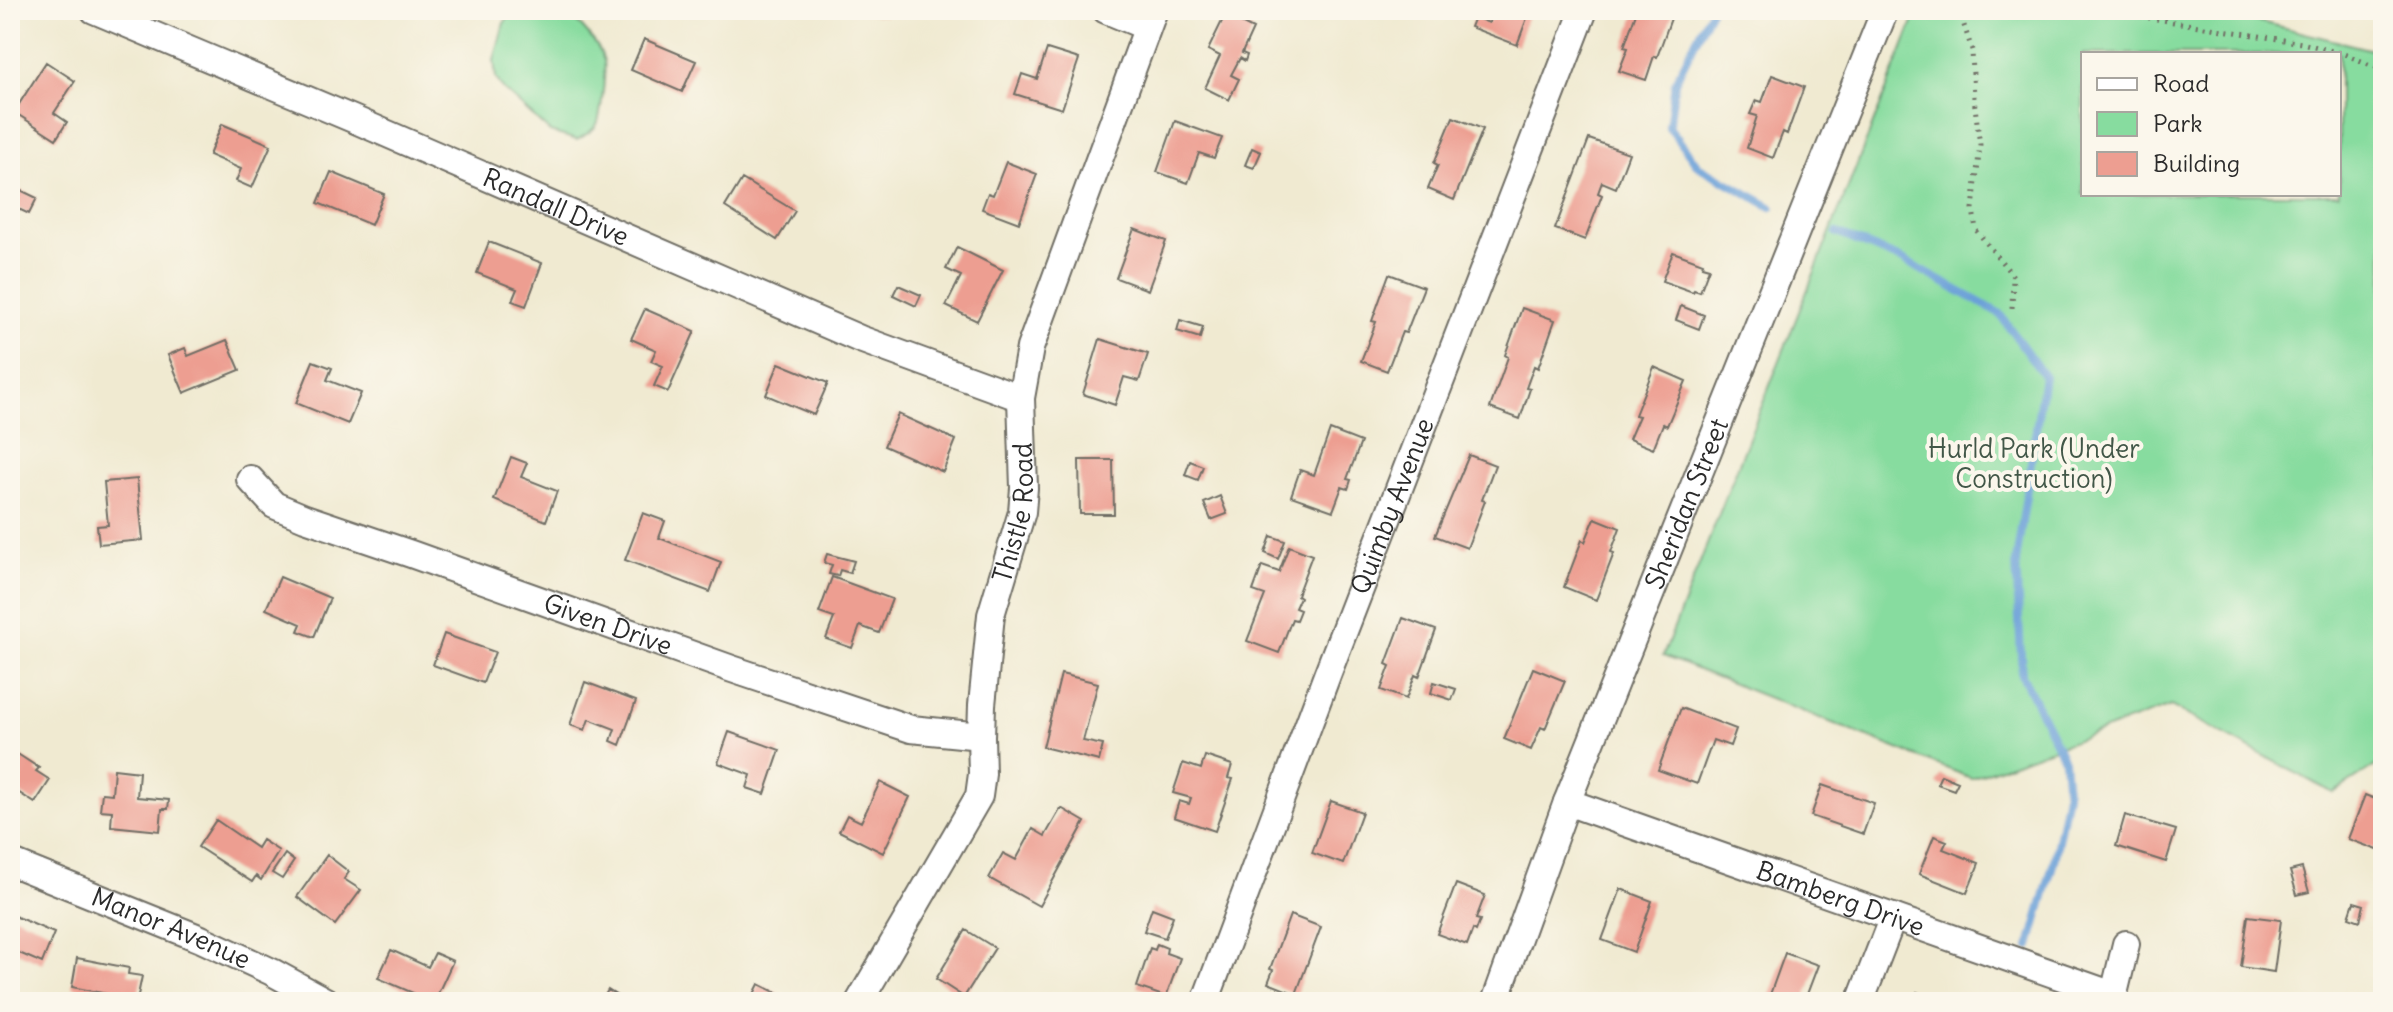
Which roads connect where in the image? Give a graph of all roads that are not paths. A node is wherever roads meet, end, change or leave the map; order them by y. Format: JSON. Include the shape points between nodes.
{"nodes":[{"id":1,"x":94,"y":10,"type":"edge"},
{"id":2,"x":1106,"y":10,"type":"edge"},
{"id":3,"x":1584,"y":10,"type":"edge"},
{"id":4,"x":1885,"y":10,"type":"edge"},
{"id":5,"x":1151,"y":19,"type":"edge"},
{"id":6,"x":1021,"y":398,"type":"junction"},
{"id":7,"x":250,"y":479,"type":"dead end"},
{"id":8,"x":981,"y":736,"type":"junction"},
{"id":9,"x":1567,"y":802,"type":"junction"},
{"id":10,"x":10,"y":862,"type":"edge"},
{"id":11,"x":1893,"y":917,"type":"junction"},
{"id":12,"x":2126,"y":944,"type":"dead end"},
{"id":13,"x":2113,"y":998,"type":"edge"},
{"id":14,"x":327,"y":1002,"type":"edge"},
{"id":15,"x":859,"y":1002,"type":"edge"},
{"id":16,"x":1205,"y":1002,"type":"edge"},
{"id":17,"x":1495,"y":1002,"type":"edge"},
{"id":18,"x":1860,"y":1002,"type":"edge"}],
"edges":[{"from":1,"to":6,"type":"street","name":"Randall Drive","via":[[860,339]]},
{"from":2,"to":5,"type":"street"},
{"from":3,"to":16,"type":"street","name":"Quimby Avenue"},
{"from":4,"to":9,"type":"street","name":"Sheridan Street"},
{"from":5,"to":6,"type":"street","name":"Thistle Road","via":[[1036,328]]},
{"from":6,"to":8,"type":"street","name":"Thistle Road","via":[[1022,512],[991,615]]},
{"from":7,"to":8,"type":"street","name":"Given Drive","via":[[274,505],[305,518],[732,669],[911,729]]},
{"from":8,"to":15,"type":"street","name":"Thistle Road","via":[[981,787],[975,805]]},
{"from":9,"to":11,"type":"street","name":"Bamberg Drive"},
{"from":9,"to":17,"type":"street","name":"Sheridan Street"},
{"from":10,"to":14,"type":"street","name":"Manor Avenue","via":[[201,939]]},
{"from":11,"to":13,"type":"street","name":"Bamberg Drive"},
{"from":11,"to":18,"type":"street"},
{"from":12,"to":13,"type":"street","name":"Bamberg Drive"}]}
